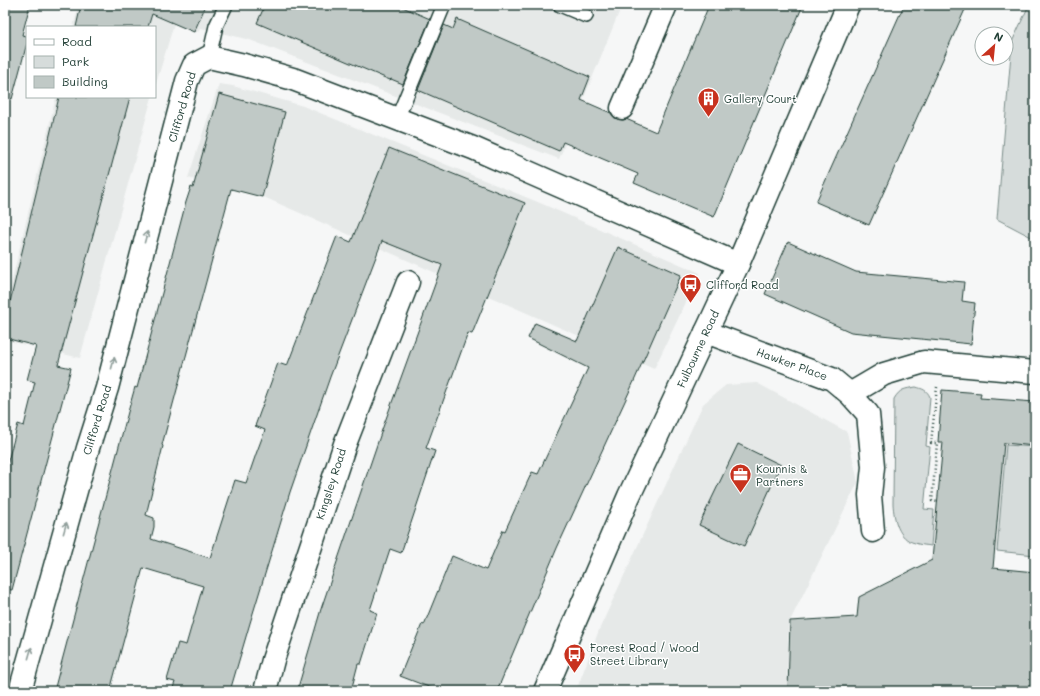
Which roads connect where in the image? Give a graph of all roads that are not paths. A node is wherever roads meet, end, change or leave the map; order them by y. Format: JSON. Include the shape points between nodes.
{"nodes":[{"id":1,"x":226,"y":5,"type":"edge"},
{"id":2,"x":444,"y":5,"type":"edge"},
{"id":3,"x":560,"y":5,"type":"edge"},
{"id":4,"x":666,"y":5,"type":"edge"},
{"id":5,"x":848,"y":5,"type":"edge"},
{"id":6,"x":586,"y":16,"type":"dead end"},
{"id":7,"x":209,"y":57,"type":"junction"},
{"id":8,"x":622,"y":108,"type":"dead end"},
{"id":9,"x":397,"y":119,"type":"junction"},
{"id":10,"x":738,"y":264,"type":"junction"},
{"id":11,"x":408,"y":282,"type":"dead end"},
{"id":12,"x":706,"y":332,"type":"junction"},
{"id":13,"x":1035,"y":372,"type":"edge"},
{"id":14,"x":850,"y":394,"type":"junction"},
{"id":15,"x":873,"y":531,"type":"dead end"},
{"id":16,"x":20,"y":691,"type":"edge"},
{"id":17,"x":265,"y":691,"type":"edge"},
{"id":18,"x":545,"y":691,"type":"edge"}],
"edges":[{"from":1,"to":7,"type":"lane","via":[[216,26]]},
{"from":2,"to":9,"type":"lane"},
{"from":3,"to":6,"type":"lane"},
{"from":4,"to":8,"type":"street"},
{"from":5,"to":10,"type":"street","name":"Fulbourne Road"},
{"from":7,"to":9,"type":"street","via":[[293,79]]},
{"from":16,"to":7,"type":"street","name":"Clifford Road","one_way":true,"via":[[107,388],[188,81],[194,65]]},
{"from":9,"to":10,"type":"street","via":[[473,148]]},
{"from":10,"to":12,"type":"street","name":"Fulbourne Road"},
{"from":11,"to":17,"type":"street","name":"Kingsley Road","via":[[345,444],[275,653]]},
{"from":12,"to":14,"type":"street","name":"Hawker Place","via":[[832,379]]},
{"from":12,"to":18,"type":"street","name":"Fulbourne Road","via":[[629,496]]},
{"from":13,"to":14,"type":"street","via":[[924,362],[884,374]]},
{"from":14,"to":15,"type":"street","name":"Hawker Place","via":[[868,414],[873,467],[870,495]]}]}
